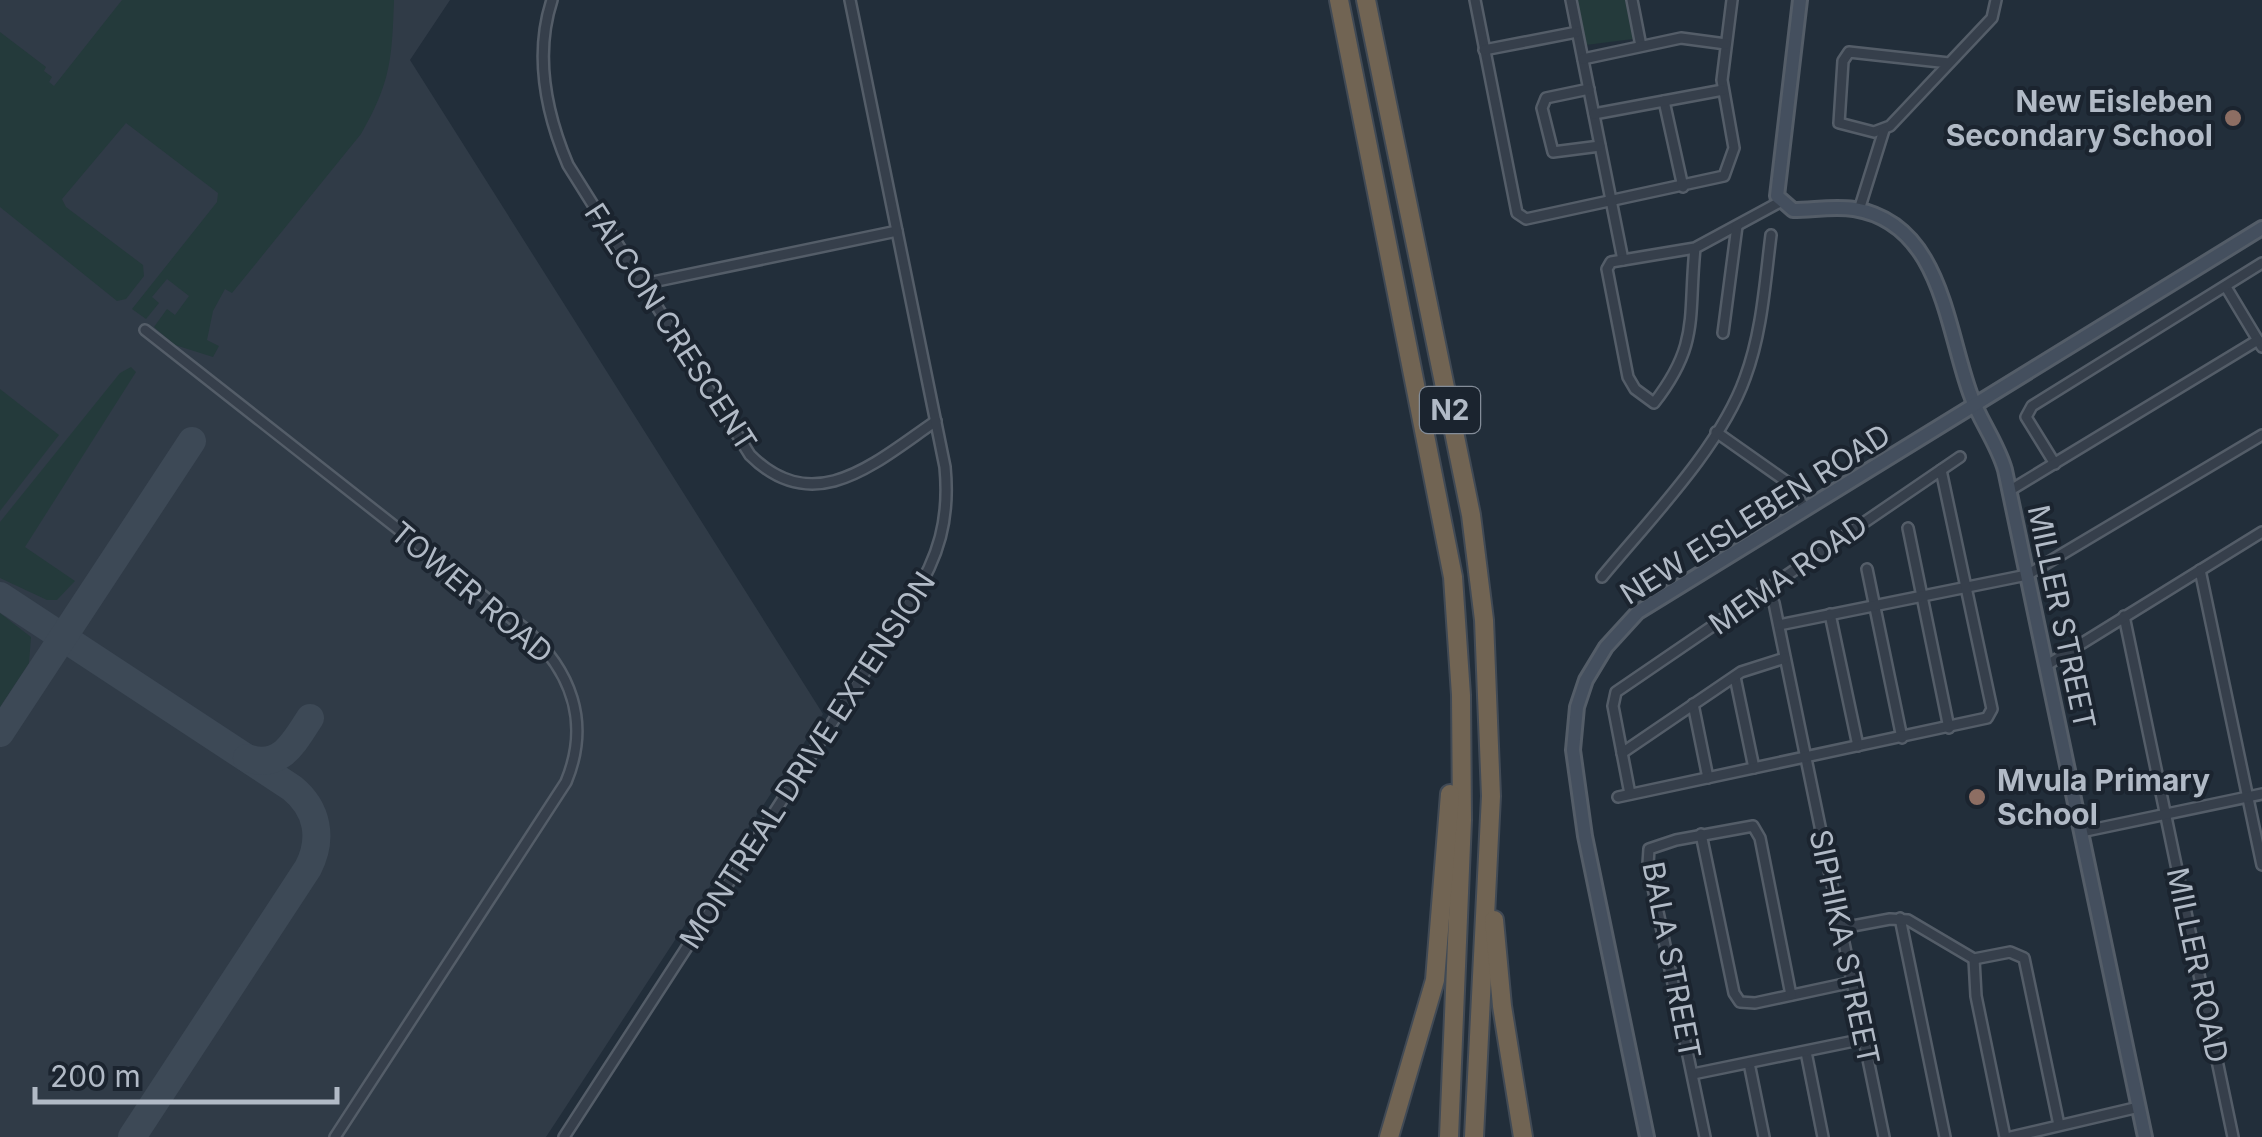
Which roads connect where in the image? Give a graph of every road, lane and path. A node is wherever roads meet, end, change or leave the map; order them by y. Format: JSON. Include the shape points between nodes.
{"nodes":[{"id":1,"x":552,"y":0,"type":"edge"},
{"id":2,"x":850,"y":0,"type":"edge"},
{"id":3,"x":1339,"y":0,"type":"edge"},
{"id":4,"x":1366,"y":0,"type":"edge"},
{"id":5,"x":1475,"y":0,"type":"edge"},
{"id":6,"x":1571,"y":0,"type":"edge"},
{"id":7,"x":1632,"y":0,"type":"edge"},
{"id":8,"x":1732,"y":0,"type":"edge"},
{"id":9,"x":1800,"y":0,"type":"edge"},
{"id":10,"x":1996,"y":0,"type":"edge"},
{"id":11,"x":1578,"y":32,"type":"junction"},
{"id":12,"x":1726,"y":44,"type":"junction"},
{"id":13,"x":1641,"y":46,"type":"junction"},
{"id":14,"x":1484,"y":50,"type":"junction"},
{"id":15,"x":1583,"y":59,"type":"junction"},
{"id":16,"x":1949,"y":63,"type":"junction"},
{"id":17,"x":1589,"y":89,"type":"junction"},
{"id":18,"x":1723,"y":90,"type":"junction"},
{"id":19,"x":1664,"y":102,"type":"junction"},
{"id":20,"x":1594,"y":114,"type":"junction"},
{"id":21,"x":1884,"y":130,"type":"junction"},
{"id":22,"x":1600,"y":146,"type":"junction"},
{"id":23,"x":1682,"y":187,"type":"junction"},
{"id":24,"x":1612,"y":200,"type":"junction"},
{"id":25,"x":1780,"y":202,"type":"junction"},
{"id":26,"x":1859,"y":210,"type":"junction"},
{"id":27,"x":1737,"y":226,"type":"junction"},
{"id":28,"x":2262,"y":228,"type":"edge"},
{"id":29,"x":897,"y":232,"type":"junction"},
{"id":30,"x":1771,"y":235,"type":"dead end"},
{"id":31,"x":1695,"y":248,"type":"junction"},
{"id":32,"x":1624,"y":260,"type":"junction"},
{"id":33,"x":2262,"y":263,"type":"edge"},
{"id":34,"x":642,"y":284,"type":"junction"},
{"id":35,"x":2226,"y":287,"type":"junction"},
{"id":36,"x":145,"y":330,"type":"dead end"},
{"id":37,"x":1722,"y":332,"type":"dead end"},
{"id":38,"x":2260,"y":343,"type":"edge"},
{"id":39,"x":1976,"y":406,"type":"junction"},
{"id":40,"x":936,"y":421,"type":"junction"},
{"id":41,"x":1716,"y":432,"type":"junction"},
{"id":42,"x":2262,"y":435,"type":"edge"},
{"id":43,"x":1960,"y":457,"type":"dead end"},
{"id":44,"x":2055,"y":464,"type":"junction"},
{"id":45,"x":1941,"y":470,"type":"junction"},
{"id":46,"x":2009,"y":491,"type":"junction"},
{"id":47,"x":1806,"y":510,"type":"junction"},
{"id":48,"x":1908,"y":528,"type":"dead end"},
{"id":49,"x":2262,"y":532,"type":"edge"},
{"id":50,"x":1868,"y":570,"type":"dead end"},
{"id":51,"x":2200,"y":570,"type":"junction"},
{"id":52,"x":2027,"y":574,"type":"junction"},
{"id":53,"x":1602,"y":576,"type":"dead end"},
{"id":54,"x":1967,"y":585,"type":"junction"},
{"id":55,"x":1765,"y":591,"type":"junction"},
{"id":56,"x":1921,"y":595,"type":"junction"},
{"id":57,"x":1874,"y":604,"type":"junction"},
{"id":58,"x":1830,"y":614,"type":"junction"},
{"id":59,"x":2124,"y":616,"type":"junction"},
{"id":60,"x":1778,"y":625,"type":"junction"},
{"id":61,"x":1785,"y":658,"type":"junction"},
{"id":62,"x":2047,"y":664,"type":"junction"},
{"id":63,"x":1735,"y":677,"type":"junction"},
{"id":64,"x":1461,"y":695,"type":"junction"},
{"id":65,"x":1693,"y":704,"type":"junction"},
{"id":66,"x":1949,"y":728,"type":"junction"},
{"id":67,"x":1902,"y":738,"type":"junction"},
{"id":68,"x":1858,"y":746,"type":"junction"},
{"id":69,"x":1622,"y":753,"type":"junction"},
{"id":70,"x":1805,"y":758,"type":"junction"},
{"id":71,"x":1754,"y":768,"type":"junction"},
{"id":72,"x":1708,"y":778,"type":"junction"},
{"id":73,"x":1630,"y":794,"type":"junction"},
{"id":74,"x":2262,"y":794,"type":"edge"},
{"id":75,"x":1618,"y":797,"type":"dead end"},
{"id":76,"x":2247,"y":798,"type":"junction"},
{"id":77,"x":2166,"y":814,"type":"junction"},
{"id":78,"x":1489,"y":825,"type":"junction"},
{"id":79,"x":2081,"y":832,"type":"junction"},
{"id":80,"x":1701,"y":834,"type":"junction"},
{"id":81,"x":2262,"y":865,"type":"edge"},
{"id":82,"x":1900,"y":918,"type":"junction"},
{"id":83,"x":1842,"y":928,"type":"junction"},
{"id":84,"x":1974,"y":959,"type":"junction"},
{"id":85,"x":1853,"y":982,"type":"junction"},
{"id":86,"x":1791,"y":996,"type":"junction"},
{"id":87,"x":1864,"y":1039,"type":"junction"},
{"id":88,"x":1806,"y":1052,"type":"junction"},
{"id":89,"x":1749,"y":1063,"type":"junction"},
{"id":90,"x":1693,"y":1074,"type":"junction"},
{"id":91,"x":2139,"y":1107,"type":"junction"},
{"id":92,"x":2059,"y":1125,"type":"junction"},
{"id":93,"x":335,"y":1137,"type":"edge"},
{"id":94,"x":564,"y":1137,"type":"edge"},
{"id":95,"x":1389,"y":1137,"type":"edge"},
{"id":96,"x":1449,"y":1137,"type":"edge"},
{"id":97,"x":1474,"y":1137,"type":"edge"},
{"id":98,"x":1524,"y":1137,"type":"edge"},
{"id":99,"x":1647,"y":1137,"type":"edge"},
{"id":100,"x":1706,"y":1137,"type":"edge"},
{"id":101,"x":1764,"y":1137,"type":"edge"},
{"id":102,"x":1823,"y":1137,"type":"edge"},
{"id":103,"x":1884,"y":1137,"type":"edge"},
{"id":104,"x":1944,"y":1137,"type":"edge"},
{"id":105,"x":2008,"y":1137,"type":"edge"},
{"id":106,"x":2144,"y":1137,"type":"edge"},
{"id":107,"x":2233,"y":1137,"type":"edge"}],
"edges":[{"from":1,"to":34,"type":"street","name":"FALCON CRESCENT","via":[[544,79],[558,141]]},
{"from":2,"to":29,"type":"street","name":"MONTREAL DRIVE EXTENSION"},
{"from":3,"to":64,"type":"highway","number":"N2","via":[[1436,483]]},
{"from":4,"to":78,"type":"highway","number":"N2","via":[[1474,531],[1488,674]]},
{"from":5,"to":14,"type":"street"},
{"from":6,"to":11,"type":"street"},
{"from":7,"to":13,"type":"street"},
{"from":8,"to":12,"type":"street"},
{"from":9,"to":25,"type":"street","via":[[1776,186]]},
{"from":10,"to":16,"type":"street","via":[[1992,18]]},
{"from":11,"to":14,"type":"street"},
{"from":11,"to":15,"type":"street"},
{"from":12,"to":13,"type":"street","via":[[1682,38]]},
{"from":12,"to":18,"type":"street"},
{"from":13,"to":15,"type":"street"},
{"from":14,"to":24,"type":"street","via":[[1519,216]]},
{"from":15,"to":17,"type":"street"},
{"from":16,"to":21,"type":"street"},
{"from":16,"to":21,"type":"street","via":[[1849,52],[1839,123]]},
{"from":17,"to":20,"type":"street"},
{"from":17,"to":22,"type":"street","via":[[1546,98],[1542,108],[1553,152]]},
{"from":18,"to":19,"type":"street"},
{"from":18,"to":23,"type":"street","via":[[1732,164],[1718,180]]},
{"from":19,"to":20,"type":"street"},
{"from":19,"to":23,"type":"street"},
{"from":20,"to":22,"type":"street"},
{"from":21,"to":26,"type":"street"},
{"from":22,"to":24,"type":"street"},
{"from":23,"to":24,"type":"street"},
{"from":24,"to":32,"type":"street"},
{"from":25,"to":26,"type":"street","via":[[1793,210]]},
{"from":25,"to":27,"type":"street"},
{"from":26,"to":39,"type":"street","name":"MILLER STREET","via":[[1890,224],[1923,255]]},
{"from":27,"to":31,"type":"street"},
{"from":27,"to":37,"type":"street"},
{"from":28,"to":39,"type":"street","name":"NEW EISLEBEN ROAD"},
{"from":29,"to":34,"type":"street"},
{"from":29,"to":40,"type":"street","name":"MONTREAL DRIVE EXTENSION"},
{"from":30,"to":41,"type":"street","via":[[1756,346]]},
{"from":31,"to":32,"type":"street"},
{"from":31,"to":32,"type":"street","via":[[1687,346],[1654,403],[1631,384],[1616,323],[1607,269]]},
{"from":33,"to":35,"type":"street"},
{"from":34,"to":40,"type":"street","name":"FALCON CRESCENT","via":[[750,455],[779,478],[814,485],[842,480]]},
{"from":35,"to":38,"type":"street"},
{"from":35,"to":44,"type":"street","via":[[2032,406],[2026,417]]},
{"from":36,"to":93,"type":"street","name":"TOWER ROAD","via":[[524,628],[553,656],[572,694],[576,752],[566,782]]},
{"from":38,"to":44,"type":"street"},
{"from":39,"to":46,"type":"street","name":"MILLER STREET"},
{"from":39,"to":47,"type":"street","name":"NEW EISLEBEN ROAD"},
{"from":40,"to":94,"type":"street","name":"MONTREAL DRIVE EXTENSION","via":[[946,520],[924,580]]},
{"from":41,"to":47,"type":"street","via":[[1787,482]]},
{"from":41,"to":53,"type":"street"},
{"from":42,"to":52,"type":"street"},
{"from":43,"to":45,"type":"street","name":"MEMA ROAD"},
{"from":44,"to":46,"type":"street"},
{"from":45,"to":54,"type":"street"},
{"from":45,"to":55,"type":"street","name":"MEMA ROAD"},
{"from":46,"to":52,"type":"street","name":"MILLER STREET"},
{"from":47,"to":99,"type":"street","name":"NEW EISLEBEN ROAD","via":[[1633,616],[1598,657],[1581,693],[1575,774]]},
{"from":48,"to":56,"type":"street"},
{"from":49,"to":51,"type":"street"},
{"from":50,"to":57,"type":"street"},
{"from":51,"to":59,"type":"street"},
{"from":51,"to":76,"type":"street"},
{"from":52,"to":54,"type":"street"},
{"from":52,"to":62,"type":"street","name":"MILLER STREET"},
{"from":54,"to":56,"type":"street"},
{"from":54,"to":66,"type":"street","via":[[1992,709],[1982,721]]},
{"from":55,"to":60,"type":"street","name":"SIPHIKA STREET"},
{"from":55,"to":69,"type":"street","name":"MEMA ROAD","via":[[1616,692]]},
{"from":56,"to":57,"type":"street"},
{"from":56,"to":66,"type":"street"},
{"from":57,"to":58,"type":"street"},
{"from":57,"to":67,"type":"street"},
{"from":58,"to":60,"type":"street"},
{"from":58,"to":68,"type":"street"},
{"from":59,"to":62,"type":"street"},
{"from":59,"to":77,"type":"street","name":"MILLER ROAD"},
{"from":60,"to":61,"type":"street","name":"SIPHIKA STREET"},
{"from":61,"to":63,"type":"street"},
{"from":61,"to":70,"type":"street","name":"SIPHIKA STREET"},
{"from":62,"to":79,"type":"street","name":"MILLER STREET"},
{"from":63,"to":65,"type":"street"},
{"from":63,"to":71,"type":"street"},
{"from":64,"to":95,"type":"highway","via":[[1451,721],[1438,967]]},
{"from":64,"to":96,"type":"highway","number":"N2"},
{"from":65,"to":69,"type":"street"},
{"from":65,"to":72,"type":"street"},
{"from":66,"to":67,"type":"street"},
{"from":67,"to":68,"type":"street"},
{"from":68,"to":70,"type":"street"},
{"from":69,"to":73,"type":"street"},
{"from":70,"to":71,"type":"street"},
{"from":70,"to":83,"type":"street","name":"SIPHIKA STREET"},
{"from":71,"to":72,"type":"street"},
{"from":72,"to":73,"type":"street"},
{"from":73,"to":75,"type":"street"},
{"from":74,"to":76,"type":"street"},
{"from":76,"to":77,"type":"street"},
{"from":76,"to":81,"type":"street"},
{"from":77,"to":79,"type":"street"},
{"from":77,"to":107,"type":"street","name":"MILLER ROAD"},
{"from":78,"to":97,"type":"highway","number":"N2"},
{"from":78,"to":98,"type":"highway","via":[[1498,975]]},
{"from":79,"to":91,"type":"street","name":"MILLER STREET"},
{"from":80,"to":86,"type":"street","via":[[1734,993],[1749,1004]]},
{"from":80,"to":86,"type":"street","via":[[1748,825],[1757,832]]},
{"from":80,"to":90,"type":"street","name":"BALA STREET","via":[[1653,846],[1648,864]]},
{"from":82,"to":83,"type":"street"},
{"from":82,"to":84,"type":"street"},
{"from":82,"to":104,"type":"street"},
{"from":83,"to":85,"type":"street","name":"SIPHIKA STREET"},
{"from":84,"to":92,"type":"street","via":[[2010,952],[2024,958]]},
{"from":84,"to":105,"type":"street"},
{"from":85,"to":86,"type":"street"},
{"from":85,"to":87,"type":"street","name":"SIPHIKA STREET"},
{"from":87,"to":88,"type":"street","name":"BALA STREET"},
{"from":87,"to":103,"type":"street","name":"SIPHIKA STREET"},
{"from":88,"to":89,"type":"street","name":"BALA STREET"},
{"from":88,"to":102,"type":"street"},
{"from":89,"to":90,"type":"street","name":"BALA STREET"},
{"from":89,"to":101,"type":"street"},
{"from":90,"to":100,"type":"street","name":"BALA STREET"},
{"from":91,"to":92,"type":"street"},
{"from":91,"to":106,"type":"street","name":"MILLER STREET"},
{"from":92,"to":105,"type":"street"}]}
